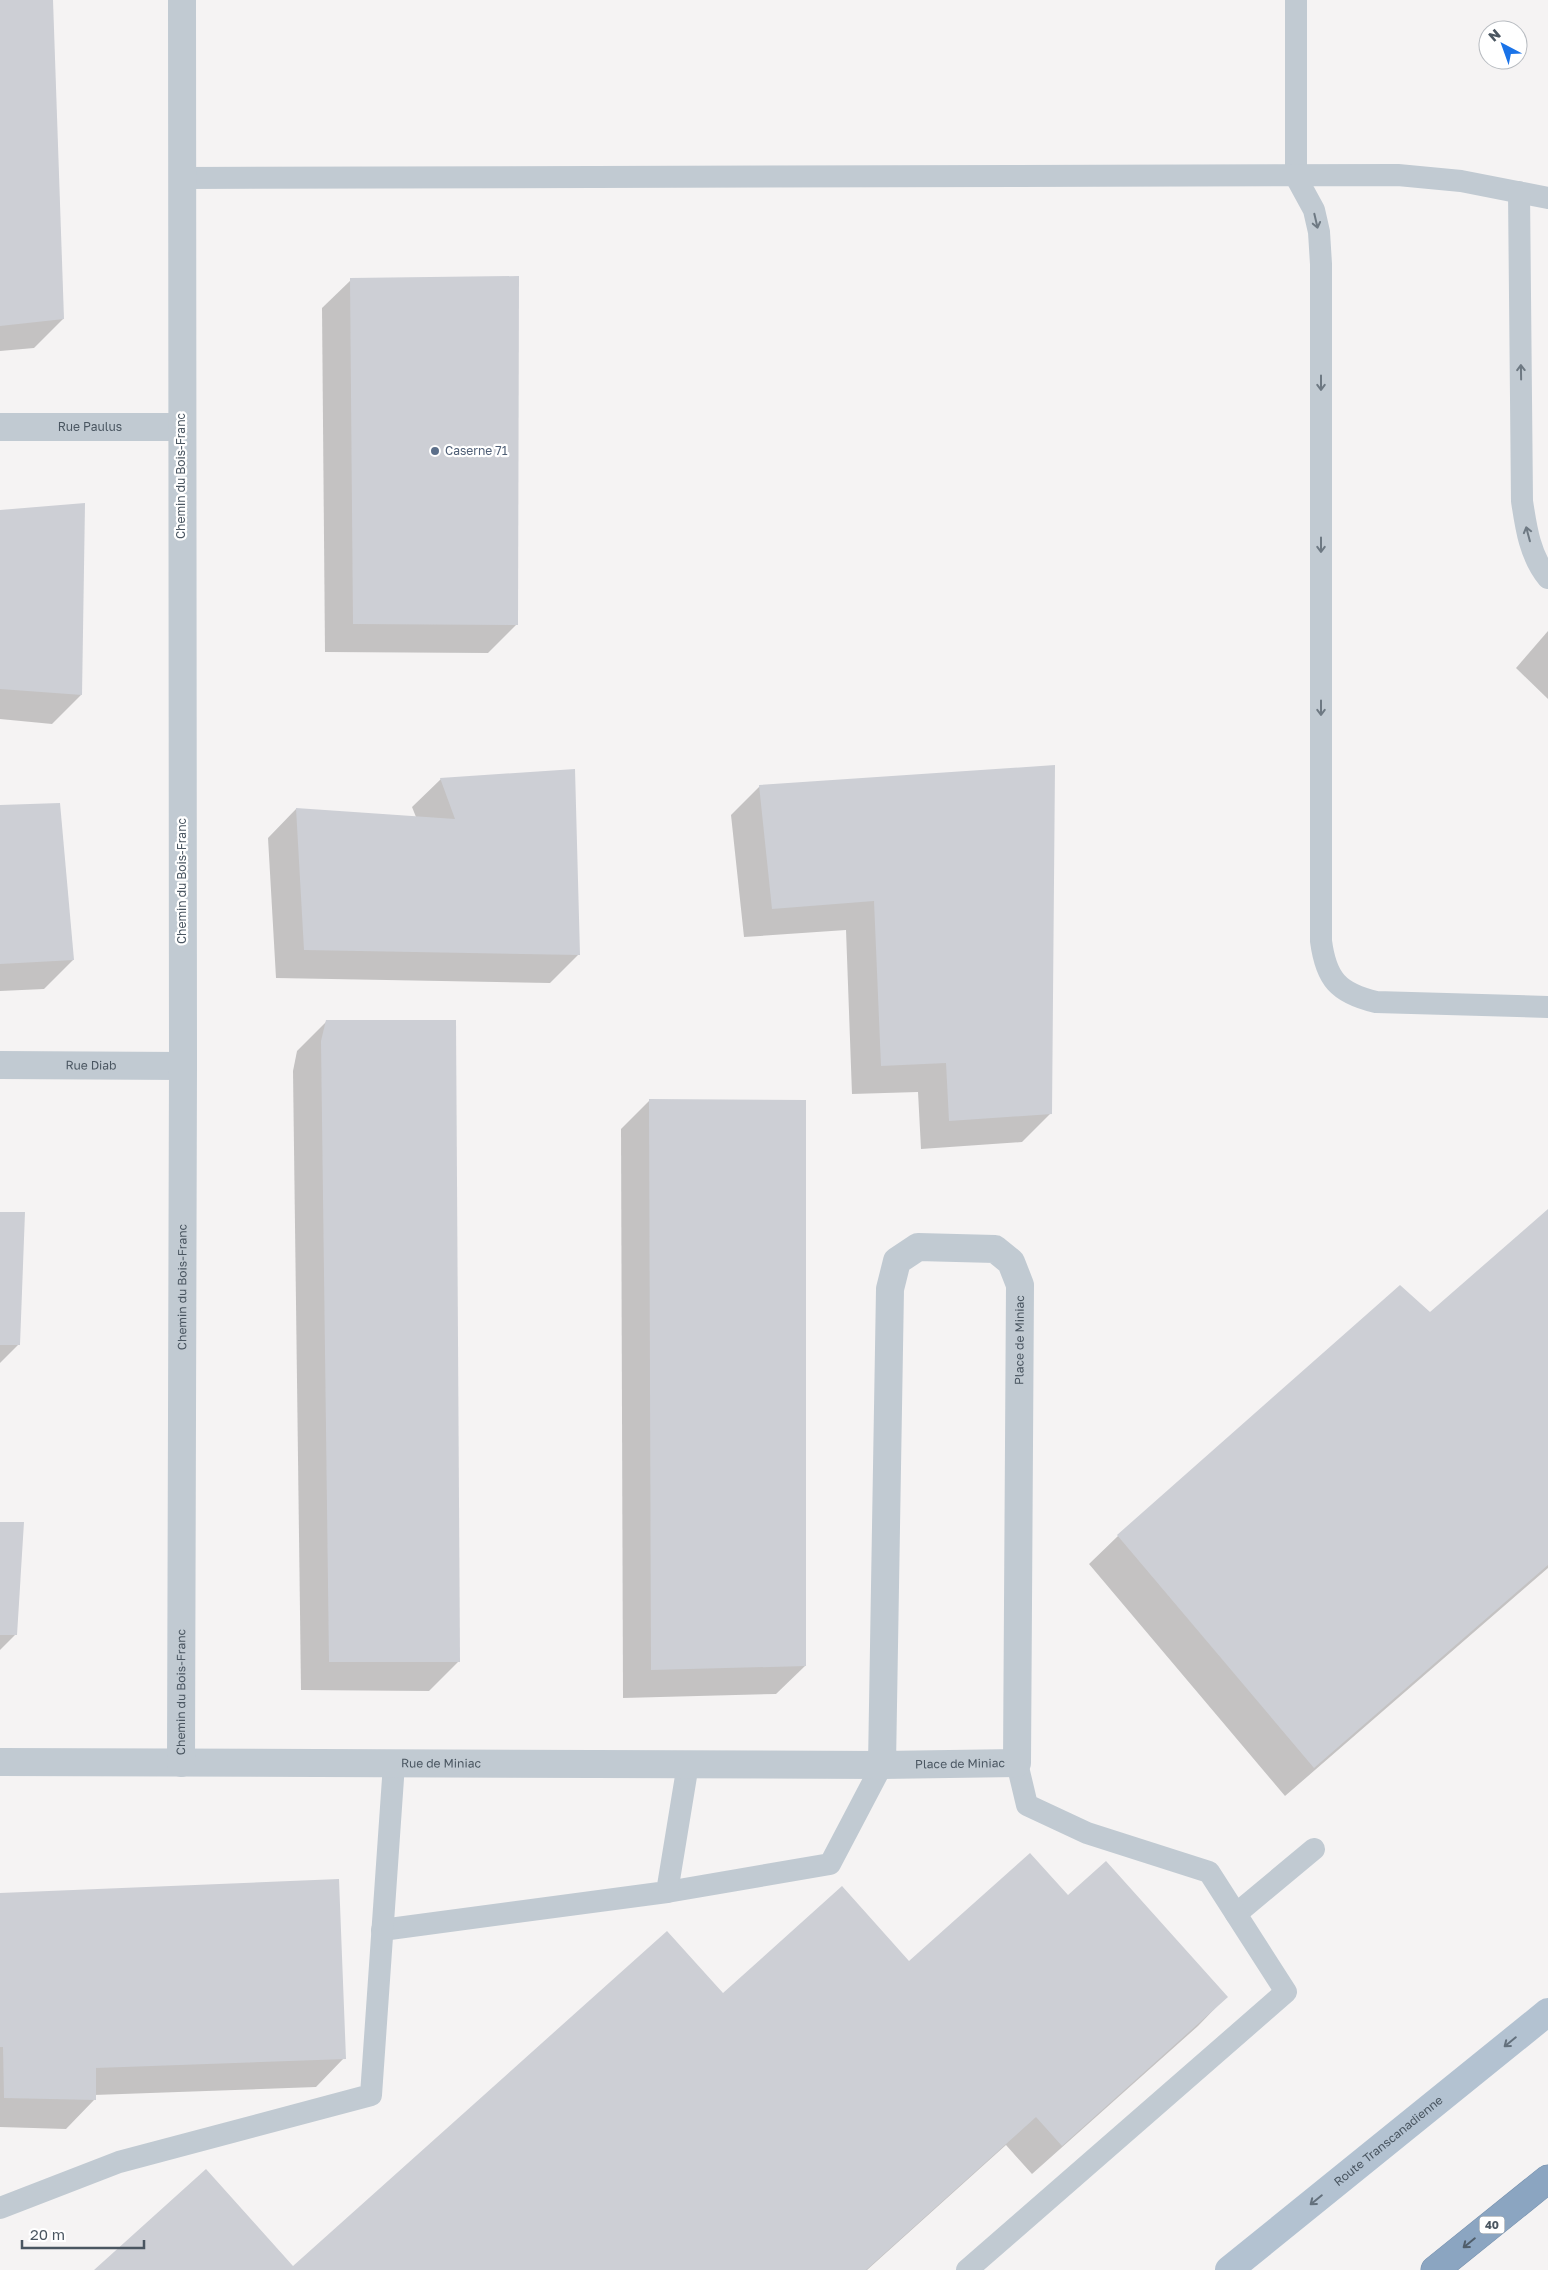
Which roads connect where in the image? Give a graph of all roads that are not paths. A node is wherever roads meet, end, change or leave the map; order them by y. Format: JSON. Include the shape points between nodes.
{"nodes":[{"id":1,"x":182,"y":0,"type":"edge"},
{"id":2,"x":1296,"y":0,"type":"edge"},
{"id":3,"x":1296,"y":177,"type":"junction"},
{"id":4,"x":182,"y":178,"type":"junction"},
{"id":5,"x":1519,"y":192,"type":"junction"},
{"id":6,"x":1548,"y":198,"type":"edge"},
{"id":7,"x":0,"y":427,"type":"edge"},
{"id":8,"x":181,"y":427,"type":"junction"},
{"id":9,"x":1548,"y":578,"type":"edge"},
{"id":10,"x":1548,"y":1007,"type":"edge"},
{"id":11,"x":0,"y":1065,"type":"edge"},
{"id":12,"x":183,"y":1066,"type":"junction"},
{"id":13,"x":0,"y":1762,"type":"edge"},
{"id":14,"x":181,"y":1763,"type":"junction"},
{"id":15,"x":1017,"y":1763,"type":"junction"},
{"id":16,"x":394,"y":1764,"type":"junction"},
{"id":17,"x":688,"y":1764,"type":"junction"},
{"id":18,"x":882,"y":1765,"type":"junction"},
{"id":19,"x":1314,"y":1849,"type":"dead end"},
{"id":20,"x":667,"y":1892,"type":"junction"},
{"id":21,"x":1236,"y":1914,"type":"junction"},
{"id":22,"x":382,"y":1930,"type":"junction"},
{"id":23,"x":1548,"y":2012,"type":"edge"},
{"id":24,"x":1548,"y":2179,"type":"edge"},
{"id":25,"x":0,"y":2208,"type":"edge"},
{"id":26,"x":967,"y":2270,"type":"edge"},
{"id":27,"x":1229,"y":2270,"type":"edge"},
{"id":28,"x":1435,"y":2270,"type":"edge"}],
"edges":[{"from":1,"to":4,"type":"street","name":"Chemin du Bois-Franc"},
{"from":2,"to":3,"type":"lane"},
{"from":3,"to":4,"type":"lane"},
{"from":3,"to":5,"type":"lane","via":[[1398,175],[1461,181]]},
{"from":3,"to":10,"type":"lane","one_way":true,"via":[[1314,210],[1321,264],[1321,941],[1324,962],[1330,977],[1342,988],[1358,998],[1376,1002]]},
{"from":4,"to":8,"type":"street","name":"Chemin du Bois-Franc"},
{"from":5,"to":6,"type":"lane"},
{"from":9,"to":5,"type":"lane","one_way":true,"via":[[1534,554],[1526,531],[1522,501]]},
{"from":7,"to":8,"type":"street","name":"Rue Paulus"},
{"from":8,"to":12,"type":"street","name":"Chemin du Bois-Franc"},
{"from":11,"to":12,"type":"street","name":"Rue Diab"},
{"from":12,"to":14,"type":"street","name":"Chemin du Bois-Franc"},
{"from":13,"to":14,"type":"street","name":"Rue de Miniac"},
{"from":14,"to":16,"type":"street","name":"Rue de Miniac"},
{"from":15,"to":18,"type":"street","name":"Place de Miniac"},
{"from":15,"to":18,"type":"street","name":"Place de Miniac","via":[[1020,1285],[1011,1262],[995,1249],[918,1247],[897,1261],[890,1289]]},
{"from":15,"to":21,"type":"lane","via":[[1027,1805],[1087,1833],[1209,1872]]},
{"from":16,"to":17,"type":"street","name":"Rue de Miniac"},
{"from":16,"to":22,"type":"lane"},
{"from":17,"to":18,"type":"street","name":"Rue de Miniac"},
{"from":17,"to":20,"type":"lane"},
{"from":18,"to":20,"type":"lane","via":[[830,1864]]},
{"from":19,"to":21,"type":"lane"},
{"from":20,"to":22,"type":"lane"},
{"from":21,"to":26,"type":"lane","via":[[1286,1992]]},
{"from":22,"to":25,"type":"lane","via":[[371,2095],[119,2162]]},
{"from":23,"to":27,"type":"main road","name":"Route Transcanadienne","one_way":true},
{"from":24,"to":28,"type":"highway","number":"40","one_way":true}]}
